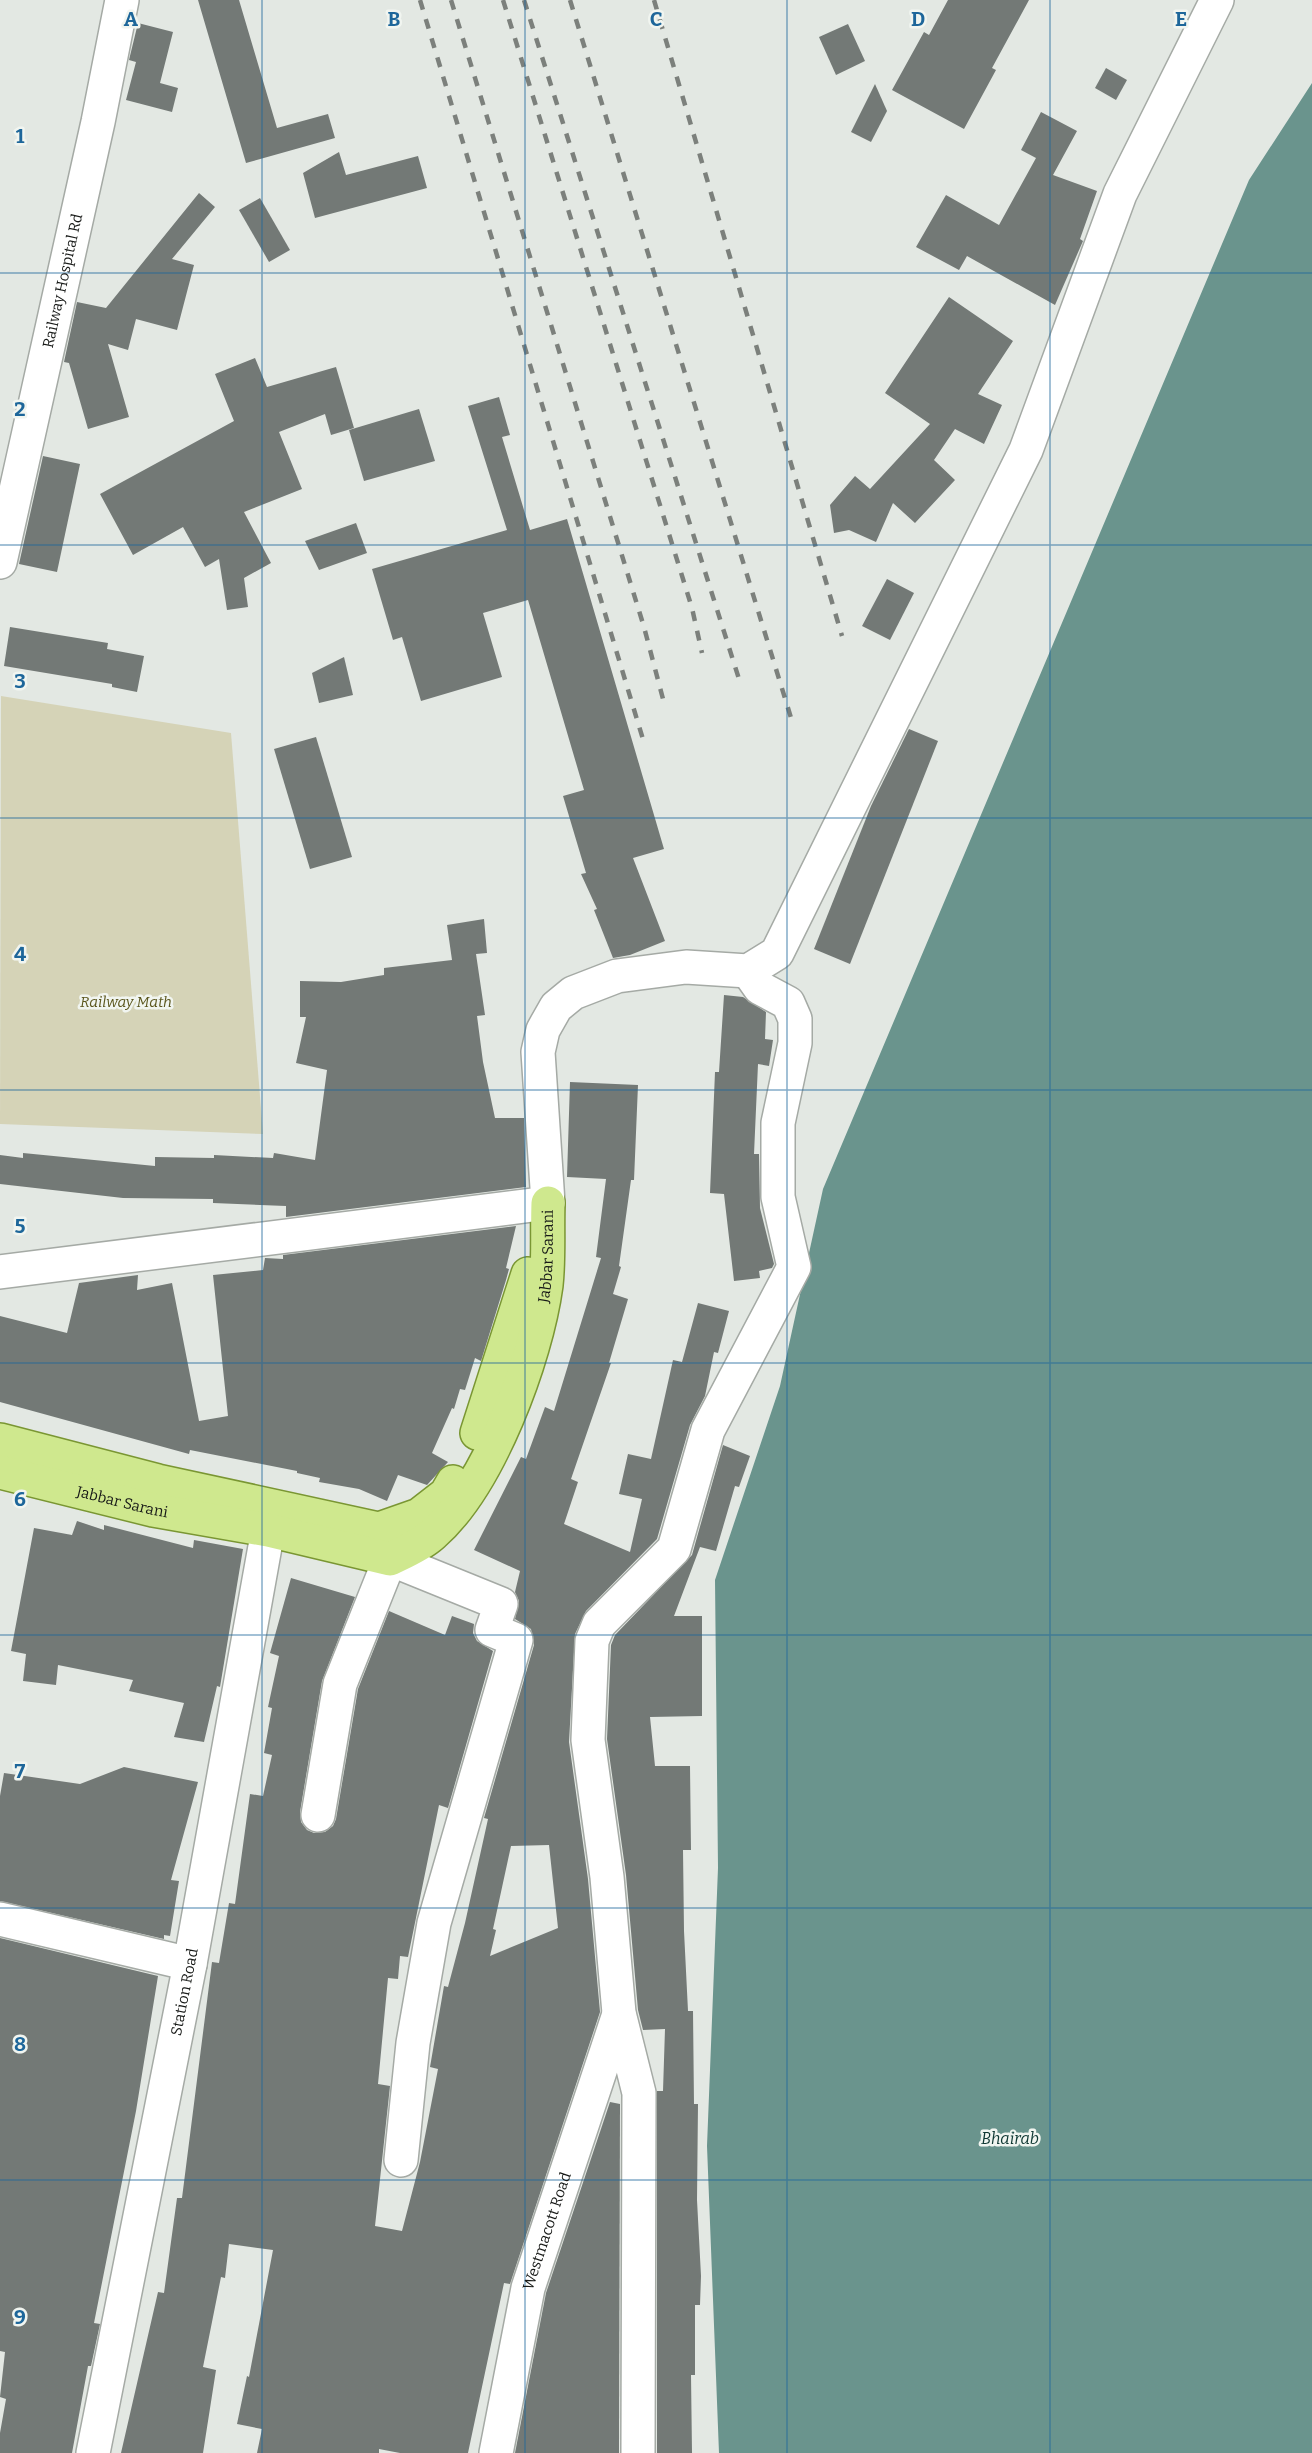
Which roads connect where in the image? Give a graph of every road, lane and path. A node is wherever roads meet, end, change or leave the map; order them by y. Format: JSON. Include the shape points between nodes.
{"nodes":[{"id":1,"x":122,"y":0,"type":"edge"},
{"id":2,"x":1217,"y":0,"type":"edge"},
{"id":3,"x":0,"y":562,"type":"edge"},
{"id":4,"x":748,"y":971,"type":"junction"},
{"id":5,"x":548,"y":1203,"type":"junction"},
{"id":6,"x":0,"y":1272,"type":"edge"},
{"id":7,"x":0,"y":1440,"type":"edge"},
{"id":8,"x":0,"y":1472,"type":"edge"},
{"id":9,"x":268,"y":1530,"type":"junction"},
{"id":10,"x":390,"y":1559,"type":"junction"},
{"id":11,"x":318,"y":1815,"type":"dead end"},
{"id":12,"x":0,"y":1919,"type":"edge"},
{"id":13,"x":190,"y":1964,"type":"junction"},
{"id":14,"x":619,"y":2013,"type":"junction"},
{"id":15,"x":401,"y":2160,"type":"dead end"},
{"id":16,"x":93,"y":2453,"type":"edge"},
{"id":17,"x":496,"y":2453,"type":"edge"},
{"id":18,"x":638,"y":2453,"type":"edge"}],
"edges":[{"from":1,"to":3,"type":"street","name":"Railway Hospital Rd"},
{"from":2,"to":4,"type":"street","via":[[1120,194],[1026,450],[777,953]]},
{"from":4,"to":5,"type":"street","via":[[686,967],[617,976],[573,993],[556,1007],[543,1030],[538,1052]]},
{"from":4,"to":14,"type":"street","via":[[760,988],[788,1003],[795,1019],[795,1043],[778,1123],[778,1197],[794,1267],[708,1430],[674,1549],[599,1624],[592,1641],[588,1740],[607,1877]]},
{"from":5,"to":6,"type":"street"},
{"from":5,"to":7,"type":"main road","name":"Jabbar Sarani","via":[[506,1348],[468,1457],[446,1494],[419,1515],[379,1530],[158,1481]]},
{"from":5,"to":10,"type":"main road","name":"Jabbar Sarani","via":[[546,1285],[530,1355],[508,1414],[459,1509],[431,1536]]},
{"from":8,"to":9,"type":"main road","name":"Jabbar Sarani","via":[[153,1510]]},
{"from":9,"to":10,"type":"main road","name":"Jabbar Sarani"},
{"from":9,"to":13,"type":"street","name":"Station Road"},
{"from":10,"to":11,"type":"street","via":[[340,1684]]},
{"from":10,"to":15,"type":"street","via":[[501,1604],[492,1630],[516,1640],[434,1923],[413,2043]]},
{"from":12,"to":13,"type":"street"},
{"from":13,"to":16,"type":"street","name":"Station Road"},
{"from":14,"to":17,"type":"street","name":"Westmacott Road","via":[[528,2288]]},
{"from":14,"to":18,"type":"street","via":[[639,2093]]}]}
